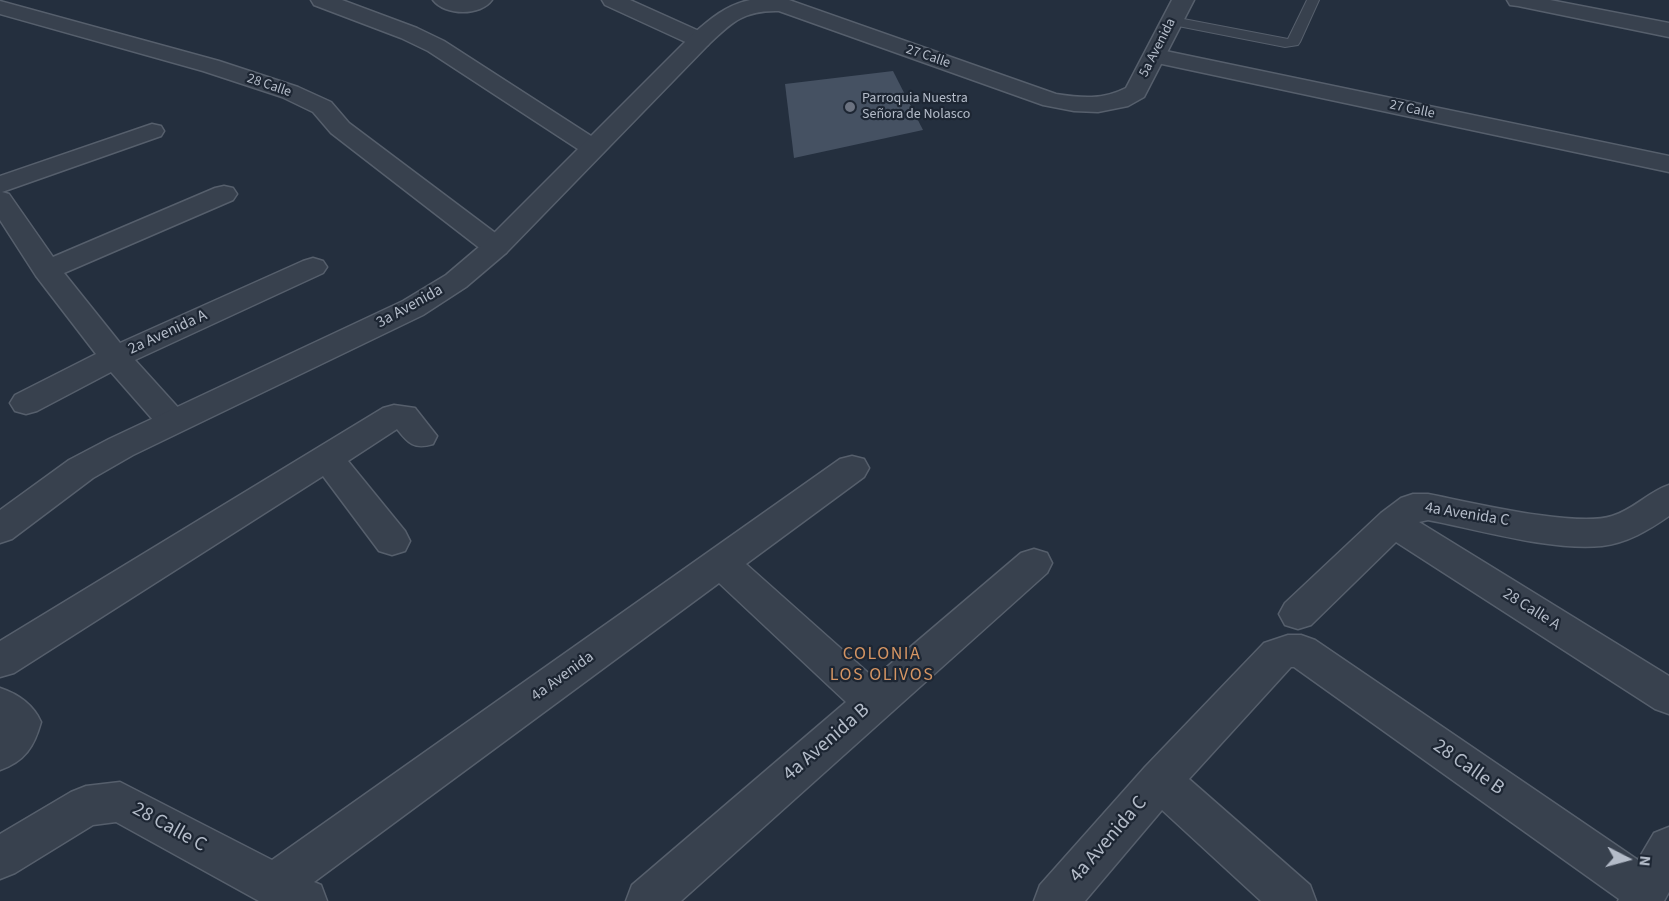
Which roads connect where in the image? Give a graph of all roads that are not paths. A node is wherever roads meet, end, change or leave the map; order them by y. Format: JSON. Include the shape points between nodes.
{"nodes":[{"id":1,"x":322,"y":0,"type":"edge"},
{"id":2,"x":444,"y":0,"type":"edge"},
{"id":3,"x":481,"y":0,"type":"edge"},
{"id":4,"x":613,"y":0,"type":"edge"},
{"id":5,"x":1183,"y":0,"type":"edge"},
{"id":6,"x":1313,"y":0,"type":"edge"},
{"id":7,"x":1518,"y":0,"type":"edge"},
{"id":8,"x":759,"y":3,"type":"joint"},
{"id":9,"x":0,"y":7,"type":"edge"},
{"id":10,"x":1173,"y":21,"type":"junction"},
{"id":11,"x":1669,"y":30,"type":"edge"},
{"id":12,"x":700,"y":40,"type":"junction"},
{"id":13,"x":1156,"y":56,"type":"junction"},
{"id":14,"x":1098,"y":105,"type":"joint"},
{"id":15,"x":152,"y":131,"type":"dead end"},
{"id":16,"x":593,"y":148,"type":"junction"},
{"id":17,"x":1669,"y":164,"type":"edge"},
{"id":18,"x":0,"y":185,"type":"edge"},
{"id":19,"x":224,"y":194,"type":"dead end"},
{"id":20,"x":0,"y":200,"type":"edge"},
{"id":21,"x":496,"y":247,"type":"junction"},
{"id":22,"x":313,"y":267,"type":"dead end"},
{"id":23,"x":46,"y":270,"type":"junction"},
{"id":24,"x":116,"y":357,"type":"junction"},
{"id":25,"x":26,"y":403,"type":"dead end"},
{"id":26,"x":172,"y":421,"type":"junction"},
{"id":27,"x":421,"y":436,"type":"dead end"},
{"id":28,"x":327,"y":458,"type":"junction"},
{"id":29,"x":852,"y":468,"type":"dead end"},
{"id":30,"x":1669,"y":498,"type":"edge"},
{"id":31,"x":1393,"y":523,"type":"junction"},
{"id":32,"x":0,"y":529,"type":"edge"},
{"id":33,"x":392,"y":541,"type":"dead end"},
{"id":34,"x":722,"y":563,"type":"junction"},
{"id":35,"x":1034,"y":563,"type":"dead end"},
{"id":36,"x":1293,"y":633,"type":"junction"},
{"id":37,"x":0,"y":661,"type":"edge"},
{"id":38,"x":1669,"y":697,"type":"edge"},
{"id":39,"x":873,"y":702,"type":"junction"},
{"id":40,"x":0,"y":705,"type":"edge"},
{"id":41,"x":0,"y":752,"type":"edge"},
{"id":42,"x":1160,"y":781,"type":"junction"},
{"id":43,"x":1669,"y":848,"type":"edge"},
{"id":44,"x":0,"y":858,"type":"edge"},
{"id":45,"x":289,"y":893,"type":"edge"},
{"id":46,"x":1642,"y":896,"type":"edge"},
{"id":47,"x":648,"y":901,"type":"edge"},
{"id":48,"x":1056,"y":901,"type":"edge"},
{"id":49,"x":1294,"y":901,"type":"edge"}],
"edges":[{"from":1,"to":16,"type":"street","via":[[436,46]]},
{"from":2,"to":3,"type":"street","via":[[460,7]]},
{"from":4,"to":12,"type":"street"},
{"from":5,"to":10,"type":"street","name":"5a Avenida"},
{"from":6,"to":10,"type":"lane","via":[[1293,42],[1275,42],[1224,28]]},
{"from":7,"to":11,"type":"street"},
{"from":8,"to":12,"type":"street","name":"3a Avenida","via":[[734,10]]},
{"from":8,"to":14,"type":"street","name":"27 Calle","via":[[781,5],[1051,100]]},
{"from":9,"to":21,"type":"street","name":"28 Calle","via":[[211,66],[322,107],[340,128]]},
{"from":10,"to":13,"type":"street","name":"5a Avenida"},
{"from":12,"to":16,"type":"street","name":"3a Avenida"},
{"from":13,"to":14,"type":"street","name":"5a Avenida","via":[[1136,92],[1120,101]]},
{"from":13,"to":17,"type":"street","name":"27 Calle"},
{"from":15,"to":18,"type":"street"},
{"from":16,"to":21,"type":"street","name":"3a Avenida"},
{"from":19,"to":23,"type":"street"},
{"from":20,"to":23,"type":"street"},
{"from":21,"to":26,"type":"street","name":"3a Avenida","via":[[456,281],[413,308]]},
{"from":22,"to":24,"type":"street","name":"2a Avenida A"},
{"from":23,"to":24,"type":"street"},
{"from":24,"to":25,"type":"street","name":"2a Avenida A"},
{"from":24,"to":26,"type":"street"},
{"from":26,"to":32,"type":"street","name":"3a Avenida","via":[[81,470]]},
{"from":27,"to":28,"type":"street","via":[[404,416],[394,416]]},
{"from":28,"to":33,"type":"street"},
{"from":28,"to":37,"type":"street"},
{"from":29,"to":34,"type":"street","name":"4a Avenida"},
{"from":30,"to":31,"type":"street","name":"4a Avenida C","via":[[1618,530],[1600,533],[1428,507],[1413,507]]},
{"from":31,"to":36,"type":"street","name":"4a Avenida C"},
{"from":31,"to":38,"type":"street","name":"28 Calle A"},
{"from":34,"to":39,"type":"street"},
{"from":34,"to":45,"type":"street","name":"4a Avenida"},
{"from":35,"to":39,"type":"street","name":"4a Avenida B"},
{"from":36,"to":42,"type":"street","name":"4a Avenida C","via":[[1278,655]]},
{"from":36,"to":46,"type":"street","name":"28 Calle B","via":[[1301,651]]},
{"from":39,"to":47,"type":"street","name":"4a Avenida B"},
{"from":40,"to":41,"type":"street","via":[[21,722],[16,738]]},
{"from":42,"to":48,"type":"street","name":"4a Avenida C"},
{"from":42,"to":49,"type":"street"},
{"from":43,"to":46,"type":"street"},
{"from":44,"to":45,"type":"street","name":"28 Calle C","via":[[86,806],[120,802]]}]}
